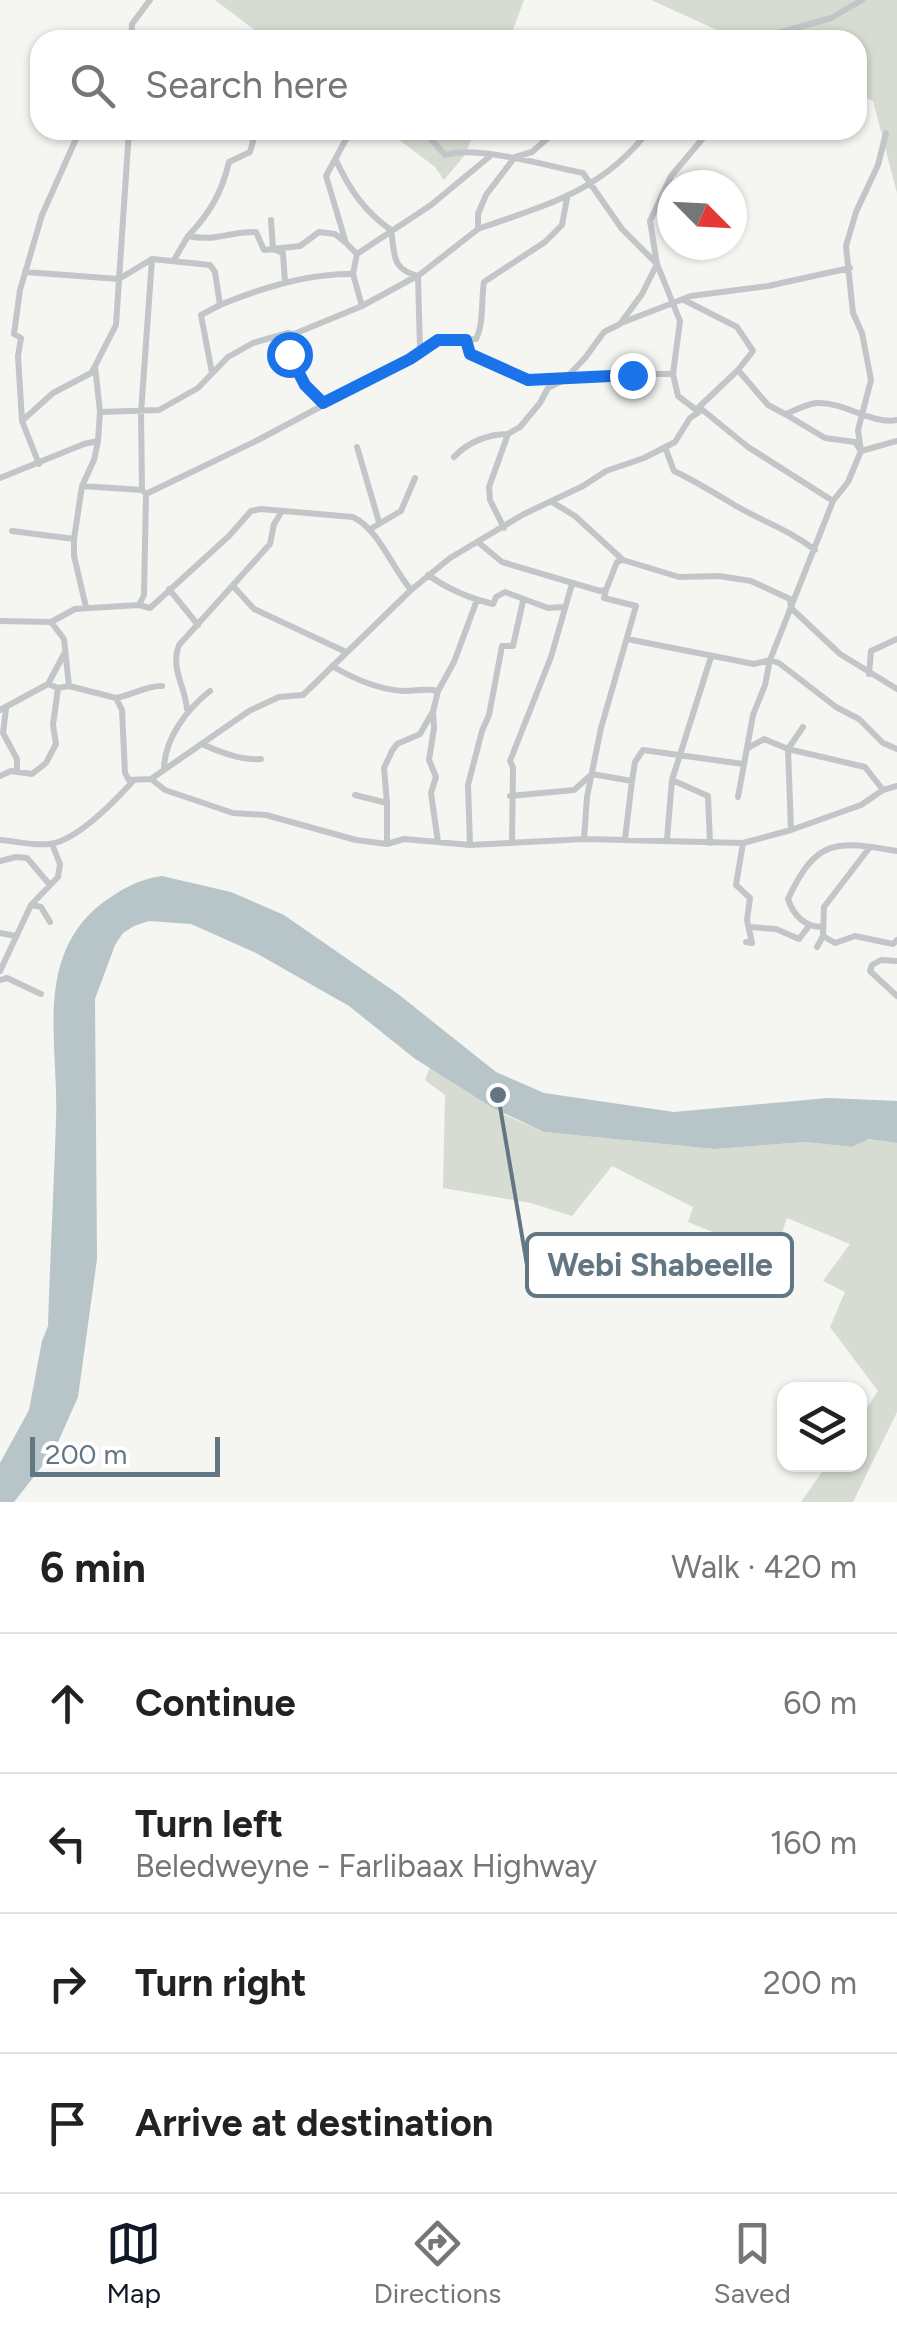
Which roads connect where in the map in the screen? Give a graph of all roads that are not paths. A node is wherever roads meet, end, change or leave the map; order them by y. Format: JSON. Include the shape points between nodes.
{"nodes":[{"id":1,"x":150,"y":0,"type":"edge"},
{"id":2,"x":862,"y":0,"type":"edge"},
{"id":3,"x":130,"y":30,"type":"edge"},
{"id":4,"x":789,"y":30,"type":"edge"},
{"id":5,"x":886,"y":133,"type":"dead end"},
{"id":6,"x":76,"y":140,"type":"edge"},
{"id":7,"x":128,"y":140,"type":"edge"},
{"id":8,"x":253,"y":140,"type":"edge"},
{"id":9,"x":345,"y":140,"type":"edge"},
{"id":10,"x":431,"y":140,"type":"edge"},
{"id":11,"x":546,"y":140,"type":"edge"},
{"id":12,"x":642,"y":140,"type":"edge"},
{"id":13,"x":702,"y":140,"type":"edge"},
{"id":14,"x":490,"y":156,"type":"junction"},
{"id":15,"x":515,"y":157,"type":"junction"},
{"id":16,"x":336,"y":160,"type":"junction"},
{"id":17,"x":592,"y":185,"type":"junction"},
{"id":18,"x":568,"y":198,"type":"junction"},
{"id":19,"x":272,"y":220,"type":"dead end"},
{"id":20,"x":478,"y":229,"type":"junction"},
{"id":21,"x":392,"y":230,"type":"junction"},
{"id":22,"x":188,"y":236,"type":"junction"},
{"id":23,"x":346,"y":243,"type":"junction"},
{"id":24,"x":273,"y":248,"type":"junction"},
{"id":25,"x":357,"y":254,"type":"junction"},
{"id":26,"x":152,"y":259,"type":"junction"},
{"id":27,"x":174,"y":260,"type":"junction"},
{"id":28,"x":657,"y":264,"type":"junction"},
{"id":29,"x":850,"y":268,"type":"junction"},
{"id":30,"x":25,"y":272,"type":"junction"},
{"id":31,"x":352,"y":274,"type":"junction"},
{"id":32,"x":418,"y":276,"type":"junction"},
{"id":33,"x":119,"y":280,"type":"junction"},
{"id":34,"x":285,"y":284,"type":"junction"},
{"id":35,"x":682,"y":299,"type":"junction"},
{"id":36,"x":672,"y":303,"type":"junction"},
{"id":37,"x":220,"y":305,"type":"junction"},
{"id":38,"x":362,"y":306,"type":"junction"},
{"id":39,"x":620,"y":324,"type":"junction"},
{"id":40,"x":294,"y":334,"type":"junction"},
{"id":41,"x":466,"y":340,"type":"junction"},
{"id":42,"x":420,"y":350,"type":"junction"},
{"id":43,"x":95,"y":366,"type":"junction"},
{"id":44,"x":738,"y":370,"type":"junction"},
{"id":45,"x":212,"y":373,"type":"junction"},
{"id":46,"x":673,"y":374,"type":"junction"},
{"id":47,"x":564,"y":380,"type":"junction"},
{"id":48,"x":323,"y":403,"type":"junction"},
{"id":49,"x":699,"y":410,"type":"junction"},
{"id":50,"x":100,"y":412,"type":"junction"},
{"id":51,"x":141,"y":413,"type":"junction"},
{"id":52,"x":862,"y":413,"type":"junction"},
{"id":53,"x":785,"y":414,"type":"junction"},
{"id":54,"x":897,"y":420,"type":"edge"},
{"id":55,"x":22,"y":421,"type":"junction"},
{"id":56,"x":508,"y":434,"type":"junction"},
{"id":57,"x":897,"y":441,"type":"edge"},
{"id":58,"x":98,"y":442,"type":"junction"},
{"id":59,"x":357,"y":447,"type":"dead end"},
{"id":60,"x":665,"y":447,"type":"junction"},
{"id":61,"x":861,"y":451,"type":"junction"},
{"id":62,"x":454,"y":457,"type":"dead end"},
{"id":63,"x":39,"y":464,"type":"junction"},
{"id":64,"x":0,"y":478,"type":"edge"},
{"id":65,"x":415,"y":478,"type":"dead end"},
{"id":66,"x":82,"y":486,"type":"junction"},
{"id":67,"x":144,"y":492,"type":"junction"},
{"id":68,"x":832,"y":501,"type":"junction"},
{"id":69,"x":552,"y":502,"type":"junction"},
{"id":70,"x":281,"y":513,"type":"junction"},
{"id":71,"x":379,"y":522,"type":"junction"},
{"id":72,"x":372,"y":528,"type":"junction"},
{"id":73,"x":504,"y":528,"type":"junction"},
{"id":74,"x":12,"y":531,"type":"dead end"},
{"id":75,"x":74,"y":539,"type":"junction"},
{"id":76,"x":478,"y":542,"type":"junction"},
{"id":77,"x":815,"y":550,"type":"junction"},
{"id":78,"x":623,"y":560,"type":"junction"},
{"id":79,"x":428,"y":575,"type":"junction"},
{"id":80,"x":572,"y":584,"type":"junction"},
{"id":81,"x":233,"y":586,"type":"junction"},
{"id":82,"x":170,"y":589,"type":"junction"},
{"id":83,"x":411,"y":590,"type":"junction"},
{"id":84,"x":606,"y":590,"type":"junction"},
{"id":85,"x":477,"y":600,"type":"junction"},
{"id":86,"x":523,"y":601,"type":"junction"},
{"id":87,"x":140,"y":606,"type":"junction"},
{"id":88,"x":86,"y":607,"type":"junction"},
{"id":89,"x":564,"y":607,"type":"junction"},
{"id":90,"x":791,"y":608,"type":"junction"},
{"id":91,"x":0,"y":620,"type":"edge"},
{"id":92,"x":51,"y":622,"type":"junction"},
{"id":93,"x":198,"y":625,"type":"junction"},
{"id":94,"x":626,"y":638,"type":"junction"},
{"id":95,"x":897,"y":639,"type":"edge"},
{"id":96,"x":65,"y":652,"type":"junction"},
{"id":97,"x":346,"y":652,"type":"junction"},
{"id":98,"x":711,"y":657,"type":"junction"},
{"id":99,"x":770,"y":660,"type":"junction"},
{"id":100,"x":332,"y":666,"type":"junction"},
{"id":101,"x":869,"y":674,"type":"junction"},
{"id":102,"x":48,"y":684,"type":"junction"},
{"id":103,"x":69,"y":686,"type":"junction"},
{"id":104,"x":162,"y":686,"type":"dead end"},
{"id":105,"x":58,"y":688,"type":"junction"},
{"id":106,"x":897,"y":689,"type":"edge"},
{"id":107,"x":210,"y":691,"type":"dead end"},
{"id":108,"x":438,"y":691,"type":"junction"},
{"id":109,"x":116,"y":698,"type":"junction"},
{"id":110,"x":3,"y":709,"type":"edge"},
{"id":111,"x":187,"y":709,"type":"junction"},
{"id":112,"x":433,"y":712,"type":"junction"},
{"id":113,"x":802,"y":727,"type":"dead end"},
{"id":114,"x":1,"y":734,"type":"edge"},
{"id":115,"x":204,"y":745,"type":"junction"},
{"id":116,"x":746,"y":748,"type":"junction"},
{"id":117,"x":788,"y":749,"type":"junction"},
{"id":118,"x":897,"y":749,"type":"edge"},
{"id":119,"x":680,"y":754,"type":"junction"},
{"id":120,"x":260,"y":758,"type":"dead end"},
{"id":121,"x":743,"y":764,"type":"junction"},
{"id":122,"x":164,"y":770,"type":"junction"},
{"id":123,"x":17,"y":772,"type":"junction"},
{"id":124,"x":592,"y":774,"type":"junction"},
{"id":125,"x":0,"y":776,"type":"edge"},
{"id":126,"x":151,"y":779,"type":"junction"},
{"id":127,"x":129,"y":780,"type":"junction"},
{"id":128,"x":672,"y":780,"type":"junction"},
{"id":129,"x":632,"y":781,"type":"junction"},
{"id":130,"x":897,"y":786,"type":"edge"},
{"id":131,"x":883,"y":790,"type":"junction"},
{"id":132,"x":355,"y":795,"type":"dead end"},
{"id":133,"x":510,"y":796,"type":"junction"},
{"id":134,"x":738,"y":797,"type":"dead end"},
{"id":135,"x":386,"y":803,"type":"junction"},
{"id":136,"x":791,"y":830,"type":"junction"},
{"id":137,"x":584,"y":839,"type":"junction"},
{"id":138,"x":626,"y":839,"type":"junction"},
{"id":139,"x":0,"y":840,"type":"edge"},
{"id":140,"x":666,"y":840,"type":"junction"},
{"id":141,"x":438,"y":842,"type":"junction"},
{"id":142,"x":710,"y":842,"type":"junction"},
{"id":143,"x":512,"y":843,"type":"junction"},
{"id":144,"x":52,"y":844,"type":"junction"},
{"id":145,"x":387,"y":844,"type":"junction"},
{"id":146,"x":743,"y":844,"type":"junction"},
{"id":147,"x":470,"y":846,"type":"junction"},
{"id":148,"x":871,"y":846,"type":"junction"},
{"id":149,"x":897,"y":851,"type":"edge"},
{"id":150,"x":0,"y":861,"type":"edge"},
{"id":151,"x":50,"y":885,"type":"junction"},
{"id":152,"x":30,"y":905,"type":"junction"},
{"id":153,"x":50,"y":922,"type":"dead end"},
{"id":154,"x":809,"y":926,"type":"junction"},
{"id":155,"x":822,"y":927,"type":"junction"},
{"id":156,"x":750,"y":928,"type":"junction"},
{"id":157,"x":0,"y":933,"type":"edge"},
{"id":158,"x":16,"y":936,"type":"junction"},
{"id":159,"x":823,"y":936,"type":"junction"},
{"id":160,"x":897,"y":940,"type":"edge"},
{"id":161,"x":746,"y":942,"type":"dead end"},
{"id":162,"x":817,"y":947,"type":"dead end"},
{"id":163,"x":896,"y":961,"type":"edge"},
{"id":164,"x":0,"y":970,"type":"edge"},
{"id":165,"x":0,"y":980,"type":"edge"},
{"id":166,"x":41,"y":994,"type":"dead end"},
{"id":167,"x":897,"y":996,"type":"edge"}],
"edges":[{"from":1,"to":3,"type":"street"},
{"from":2,"to":4,"type":"street","via":[[832,18]]},
{"from":5,"to":29,"type":"street","via":[[846,246]]},
{"from":6,"to":30,"type":"street"},
{"from":7,"to":33,"type":"street"},
{"from":8,"to":22,"type":"street","via":[[250,152],[228,162],[213,207]]},
{"from":9,"to":16,"type":"street"},
{"from":10,"to":14,"type":"street","via":[[445,156],[460,150]]},
{"from":11,"to":15,"type":"street"},
{"from":12,"to":17,"type":"street"},
{"from":13,"to":28,"type":"street","via":[[671,176],[650,221]]},
{"from":14,"to":15,"type":"street"},
{"from":14,"to":21,"type":"street"},
{"from":15,"to":17,"type":"street","via":[[583,172]]},
{"from":15,"to":20,"type":"street","via":[[486,195]]},
{"from":16,"to":21,"type":"street","via":[[348,188]]},
{"from":16,"to":23,"type":"street","via":[[327,188]]},
{"from":17,"to":18,"type":"street"},
{"from":17,"to":28,"type":"street"},
{"from":18,"to":20,"type":"street"},
{"from":18,"to":41,"type":"street","via":[[554,234],[484,282],[480,330]]},
{"from":19,"to":24,"type":"street"},
{"from":20,"to":32,"type":"street"},
{"from":21,"to":25,"type":"street"},
{"from":21,"to":32,"type":"street","via":[[397,265]]},
{"from":22,"to":24,"type":"street","via":[[210,240],[256,232],[264,250]]},
{"from":22,"to":27,"type":"street"},
{"from":23,"to":24,"type":"street","via":[[319,232],[300,246]]},
{"from":23,"to":25,"type":"street"},
{"from":24,"to":34,"type":"street","via":[[283,253]]},
{"from":25,"to":31,"type":"street"},
{"from":26,"to":27,"type":"street"},
{"from":26,"to":33,"type":"street"},
{"from":26,"to":51,"type":"street"},
{"from":27,"to":37,"type":"street","via":[[210,265]]},
{"from":28,"to":36,"type":"street"},
{"from":28,"to":39,"type":"street"},
{"from":29,"to":35,"type":"street"},
{"from":29,"to":52,"type":"street","via":[[853,313],[872,380]]},
{"from":30,"to":33,"type":"street"},
{"from":30,"to":55,"type":"street","via":[[14,334],[21,338]]},
{"from":31,"to":34,"type":"street","via":[[322,273]]},
{"from":31,"to":38,"type":"street"},
{"from":32,"to":38,"type":"street"},
{"from":32,"to":42,"type":"street"},
{"from":33,"to":43,"type":"street","via":[[116,326]]},
{"from":34,"to":37,"type":"street"},
{"from":35,"to":36,"type":"street"},
{"from":35,"to":44,"type":"street","via":[[737,327],[753,351]]},
{"from":36,"to":39,"type":"street"},
{"from":36,"to":46,"type":"street","via":[[680,321]]},
{"from":37,"to":45,"type":"street","via":[[201,314]]},
{"from":38,"to":40,"type":"street"},
{"from":39,"to":47,"type":"street","via":[[604,332]]},
{"from":40,"to":45,"type":"street","via":[[253,343]]},
{"from":40,"to":48,"type":"street","via":[[298,341],[289,354]]},
{"from":41,"to":42,"type":"street","via":[[438,340]]},
{"from":41,"to":47,"type":"street","via":[[470,354],[506,372]]},
{"from":42,"to":48,"type":"street"},
{"from":43,"to":50,"type":"street"},
{"from":43,"to":55,"type":"street"},
{"from":44,"to":49,"type":"street"},
{"from":44,"to":53,"type":"street","via":[[768,405]]},
{"from":45,"to":51,"type":"street","via":[[159,410]]},
{"from":46,"to":47,"type":"street"},
{"from":46,"to":49,"type":"street","via":[[678,396]]},
{"from":47,"to":56,"type":"street","via":[[548,388]]},
{"from":48,"to":67,"type":"street"},
{"from":49,"to":60,"type":"street"},
{"from":49,"to":68,"type":"street"},
{"from":50,"to":51,"type":"street"},
{"from":50,"to":58,"type":"street"},
{"from":51,"to":67,"type":"street"},
{"from":52,"to":53,"type":"street","via":[[815,403]]},
{"from":52,"to":54,"type":"street"},
{"from":52,"to":61,"type":"street"},
{"from":53,"to":61,"type":"street","via":[[825,438],[855,442]]},
{"from":55,"to":63,"type":"street"},
{"from":56,"to":62,"type":"street","via":[[478,440]]},
{"from":56,"to":73,"type":"street","via":[[490,488]]},
{"from":57,"to":61,"type":"street"},
{"from":58,"to":63,"type":"street"},
{"from":58,"to":66,"type":"street"},
{"from":59,"to":71,"type":"street"},
{"from":60,"to":69,"type":"street"},
{"from":60,"to":77,"type":"street","via":[[674,471]]},
{"from":61,"to":68,"type":"street"},
{"from":63,"to":64,"type":"street"},
{"from":65,"to":71,"type":"street","via":[[401,511]]},
{"from":66,"to":67,"type":"street"},
{"from":66,"to":75,"type":"street"},
{"from":67,"to":87,"type":"street"},
{"from":68,"to":77,"type":"street"},
{"from":69,"to":73,"type":"street"},
{"from":69,"to":78,"type":"street"},
{"from":70,"to":72,"type":"street","via":[[353,517]]},
{"from":70,"to":81,"type":"street","via":[[270,544]]},
{"from":70,"to":82,"type":"street","via":[[251,511]]},
{"from":71,"to":72,"type":"street"},
{"from":72,"to":83,"type":"street"},
{"from":73,"to":76,"type":"street"},
{"from":74,"to":75,"type":"street"},
{"from":75,"to":88,"type":"street"},
{"from":76,"to":79,"type":"street"},
{"from":76,"to":80,"type":"street","via":[[502,562]]},
{"from":77,"to":90,"type":"street"},
{"from":78,"to":84,"type":"street"},
{"from":78,"to":90,"type":"street","via":[[679,577],[751,582],[790,599]]},
{"from":79,"to":83,"type":"street"},
{"from":79,"to":85,"type":"street"},
{"from":80,"to":84,"type":"street"},
{"from":80,"to":89,"type":"street"},
{"from":81,"to":93,"type":"street"},
{"from":81,"to":97,"type":"street","via":[[254,609]]},
{"from":82,"to":87,"type":"street","via":[[150,608]]},
{"from":82,"to":93,"type":"street"},
{"from":83,"to":97,"type":"street"},
{"from":84,"to":94,"type":"street","via":[[604,598],[636,606]]},
{"from":85,"to":86,"type":"street","via":[[494,604],[505,592]]},
{"from":85,"to":108,"type":"street"},
{"from":86,"to":89,"type":"street"},
{"from":86,"to":147,"type":"street","via":[[513,646],[502,646],[473,759]]},
{"from":87,"to":88,"type":"street"},
{"from":88,"to":92,"type":"street"},
{"from":89,"to":133,"type":"street","via":[[510,761]]},
{"from":90,"to":99,"type":"street"},
{"from":90,"to":101,"type":"street"},
{"from":91,"to":92,"type":"street"},
{"from":92,"to":96,"type":"street"},
{"from":93,"to":111,"type":"street","via":[[174,658]]},
{"from":94,"to":98,"type":"street"},
{"from":94,"to":124,"type":"street"},
{"from":95,"to":101,"type":"street","via":[[871,651]]},
{"from":96,"to":102,"type":"street"},
{"from":96,"to":103,"type":"street"},
{"from":97,"to":100,"type":"street"},
{"from":98,"to":99,"type":"street"},
{"from":98,"to":119,"type":"street"},
{"from":99,"to":116,"type":"street"},
{"from":99,"to":118,"type":"street"},
{"from":100,"to":108,"type":"street","via":[[388,688]]},
{"from":100,"to":115,"type":"street","via":[[303,695],[260,705]]},
{"from":101,"to":106,"type":"street"},
{"from":102,"to":105,"type":"street"},
{"from":102,"to":110,"type":"street"},
{"from":103,"to":105,"type":"street"},
{"from":103,"to":109,"type":"street"},
{"from":104,"to":109,"type":"street"},
{"from":105,"to":123,"type":"street","via":[[52,754],[32,774]]},
{"from":107,"to":111,"type":"street"},
{"from":108,"to":112,"type":"street"},
{"from":109,"to":127,"type":"street"},
{"from":110,"to":114,"type":"street"},
{"from":111,"to":122,"type":"street"},
{"from":112,"to":135,"type":"street","via":[[420,734],[392,752],[384,768]]},
{"from":112,"to":141,"type":"street","via":[[428,760],[436,777],[430,793]]},
{"from":113,"to":117,"type":"street"},
{"from":114,"to":123,"type":"street","via":[[17,759]]},
{"from":115,"to":120,"type":"street"},
{"from":115,"to":122,"type":"street"},
{"from":116,"to":117,"type":"street","via":[[764,739]]},
{"from":116,"to":121,"type":"street"},
{"from":117,"to":131,"type":"street","via":[[865,767]]},
{"from":117,"to":136,"type":"street"},
{"from":119,"to":121,"type":"street"},
{"from":119,"to":128,"type":"street"},
{"from":119,"to":129,"type":"street","via":[[644,750]]},
{"from":121,"to":134,"type":"street"},
{"from":122,"to":126,"type":"street"},
{"from":123,"to":125,"type":"street"},
{"from":124,"to":129,"type":"street"},
{"from":124,"to":133,"type":"street","via":[[574,790]]},
{"from":124,"to":137,"type":"street"},
{"from":126,"to":127,"type":"street"},
{"from":126,"to":145,"type":"street","via":[[233,813]]},
{"from":127,"to":144,"type":"street","via":[[87,825]]},
{"from":128,"to":140,"type":"street"},
{"from":128,"to":142,"type":"street","via":[[708,796]]},
{"from":129,"to":138,"type":"street"},
{"from":130,"to":131,"type":"street"},
{"from":131,"to":136,"type":"street"},
{"from":132,"to":135,"type":"street"},
{"from":133,"to":143,"type":"street"},
{"from":135,"to":145,"type":"street"},
{"from":136,"to":146,"type":"street"},
{"from":137,"to":138,"type":"street"},
{"from":137,"to":143,"type":"street"},
{"from":138,"to":140,"type":"street"},
{"from":139,"to":144,"type":"street"},
{"from":140,"to":142,"type":"street"},
{"from":141,"to":145,"type":"street"},
{"from":141,"to":147,"type":"street"},
{"from":142,"to":146,"type":"street"},
{"from":143,"to":147,"type":"street"},
{"from":144,"to":151,"type":"street","via":[[60,864]]},
{"from":146,"to":156,"type":"street","via":[[736,885],[750,898]]},
{"from":148,"to":149,"type":"street"},
{"from":148,"to":154,"type":"street","via":[[835,846],[807,863],[788,899]]},
{"from":148,"to":155,"type":"street","via":[[824,907]]},
{"from":150,"to":151,"type":"street","via":[[27,858]]},
{"from":151,"to":152,"type":"street"},
{"from":152,"to":153,"type":"street","via":[[42,906]]},
{"from":152,"to":158,"type":"street"},
{"from":154,"to":155,"type":"street"},
{"from":154,"to":156,"type":"street","via":[[799,940]]},
{"from":155,"to":159,"type":"street"},
{"from":156,"to":161,"type":"street","via":[[752,943]]},
{"from":157,"to":158,"type":"street"},
{"from":158,"to":164,"type":"street"},
{"from":159,"to":160,"type":"street","via":[[835,943],[854,936]]},
{"from":159,"to":162,"type":"street"},
{"from":163,"to":167,"type":"street","via":[[881,960],[870,971]]},
{"from":165,"to":166,"type":"street"}]}
